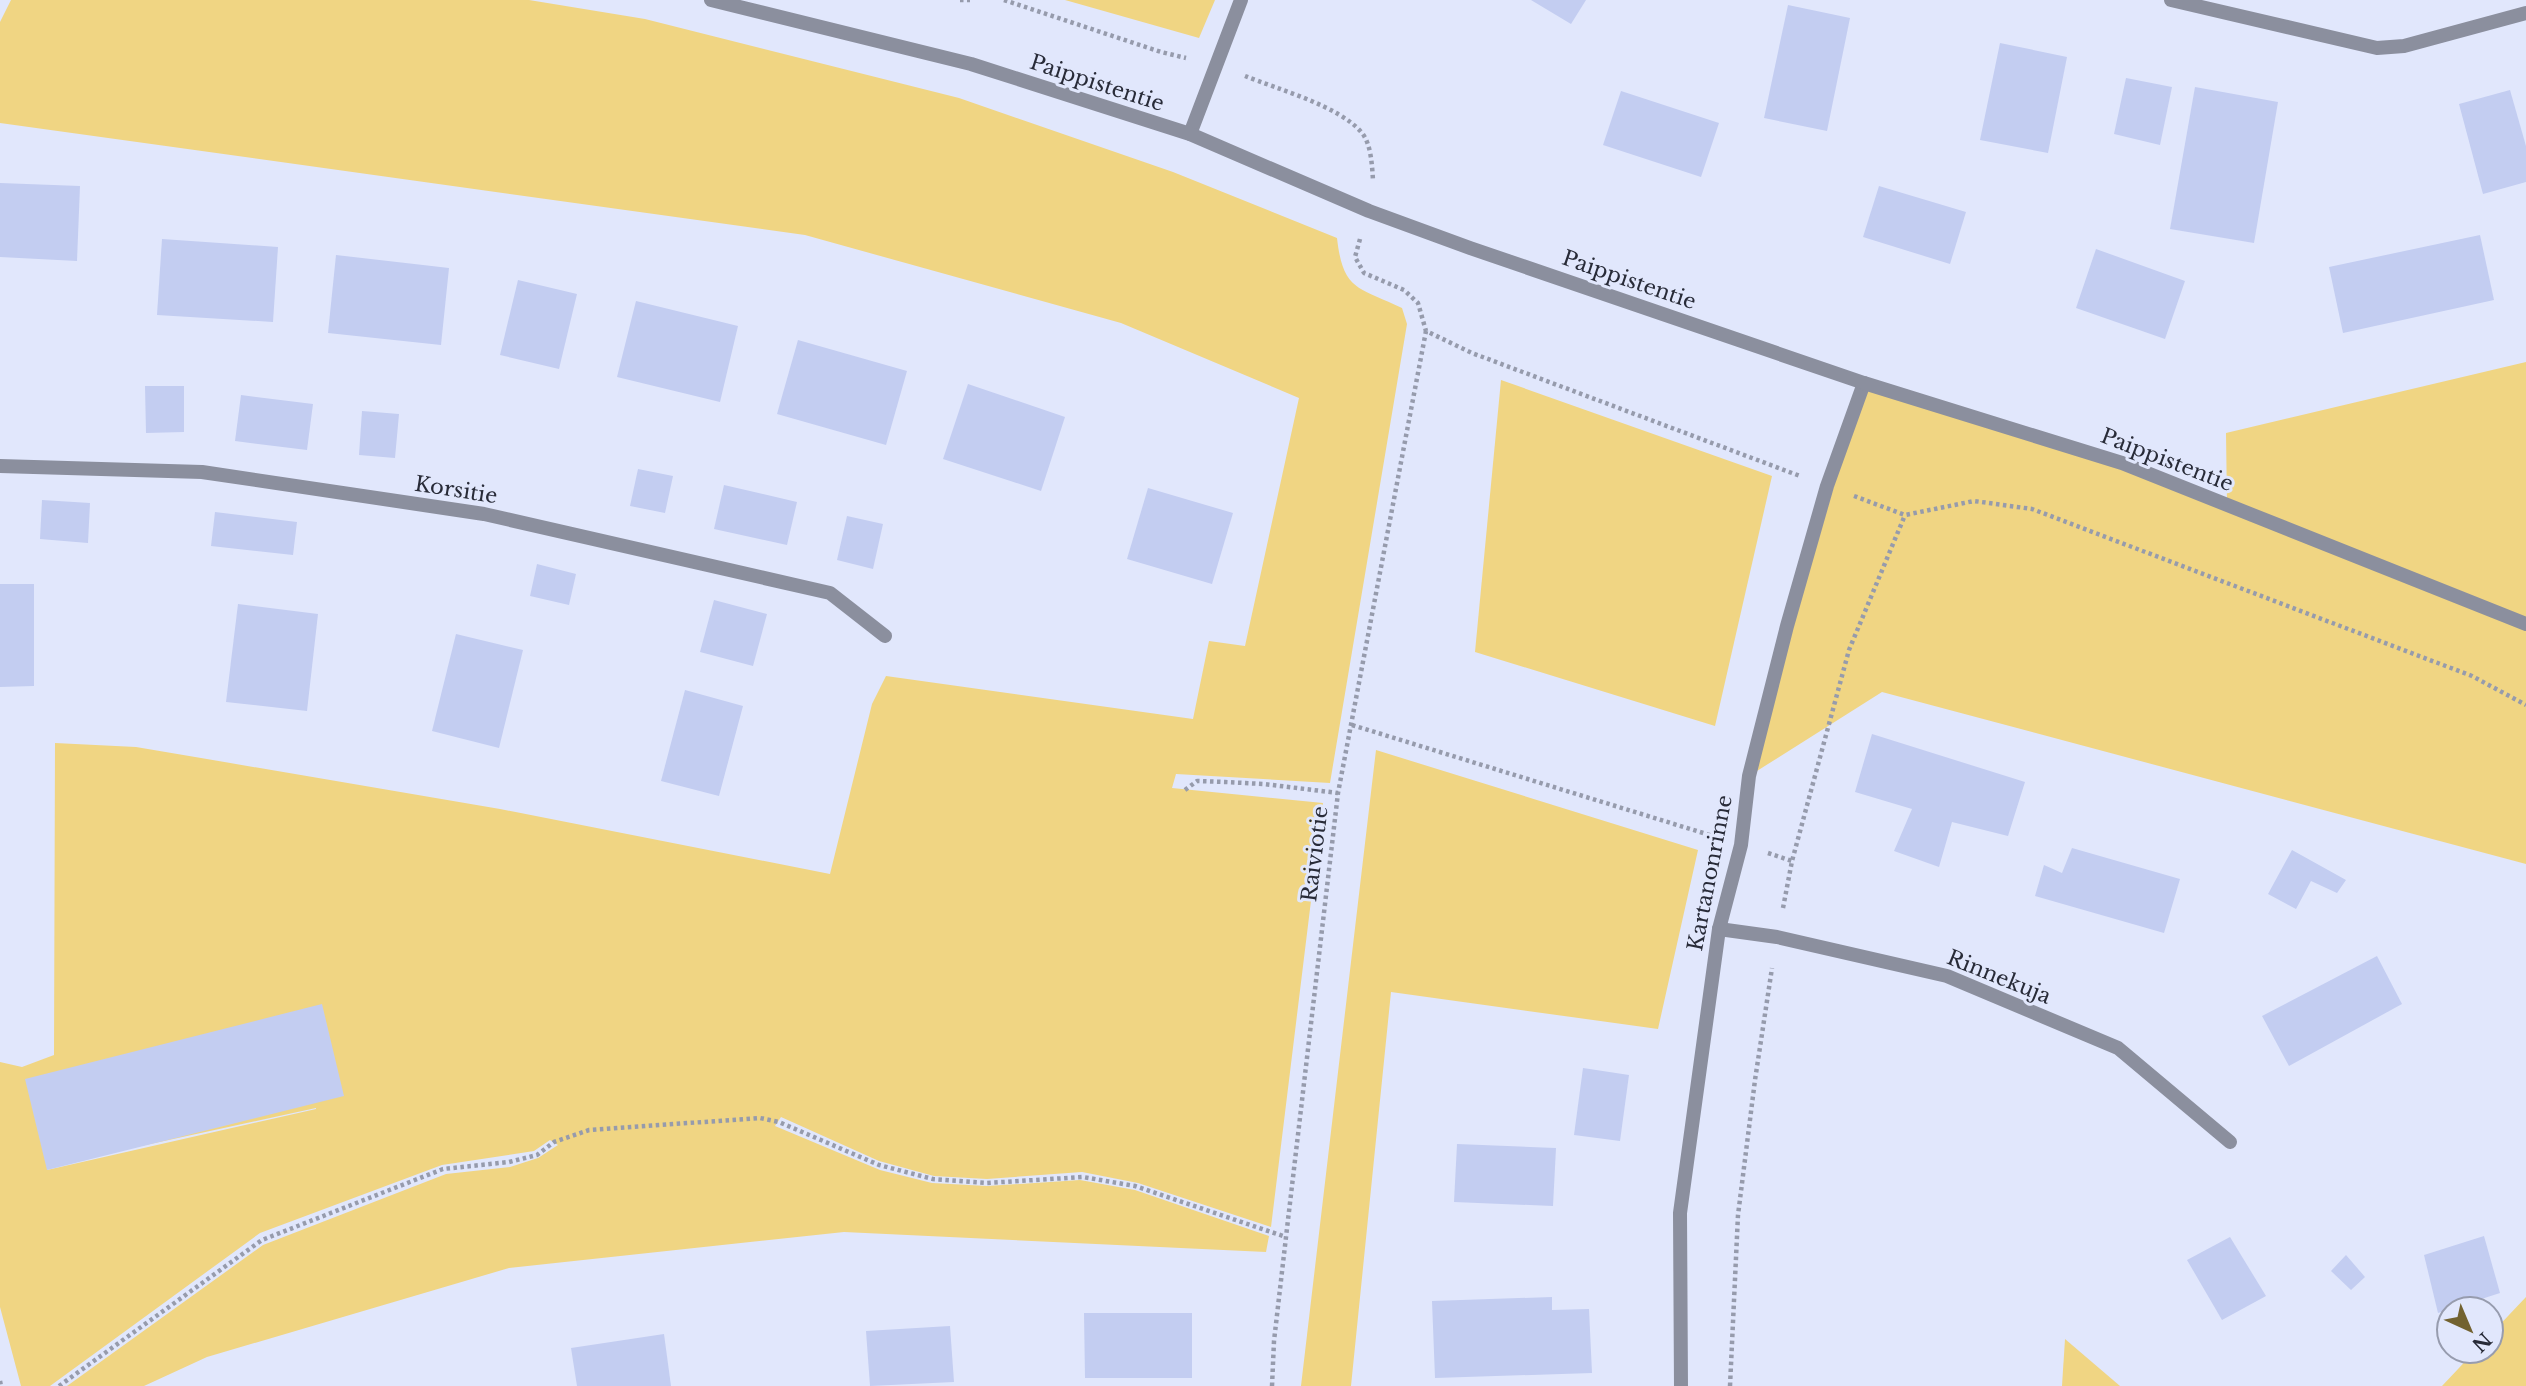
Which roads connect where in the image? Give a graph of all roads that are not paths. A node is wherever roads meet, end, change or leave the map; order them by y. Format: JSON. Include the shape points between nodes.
{"nodes":[{"id":1,"x":711,"y":0,"type":"edge"},
{"id":2,"x":1241,"y":0,"type":"edge"},
{"id":3,"x":2171,"y":0,"type":"edge"},
{"id":4,"x":2526,"y":13,"type":"edge"},
{"id":5,"x":1190,"y":134,"type":"junction"},
{"id":6,"x":1864,"y":383,"type":"junction"},
{"id":7,"x":0,"y":466,"type":"edge"},
{"id":8,"x":2526,"y":624,"type":"edge"},
{"id":9,"x":885,"y":635,"type":"dead end"},
{"id":10,"x":1719,"y":929,"type":"junction"},
{"id":11,"x":2230,"y":1142,"type":"dead end"},
{"id":12,"x":1681,"y":1386,"type":"edge"}],
"edges":[{"from":1,"to":5,"type":"street","name":"Paippistentie","via":[[971,64]]},
{"from":2,"to":5,"type":"street"},
{"from":3,"to":4,"type":"street","via":[[2377,48],[2403,46]]},
{"from":5,"to":6,"type":"street","name":"Paippistentie","via":[[1382,216]]},
{"from":6,"to":8,"type":"street","name":"Paippistentie","via":[[2122,463]]},
{"from":6,"to":10,"type":"street","name":"Kartanonrinne","via":[[1787,626],[1749,776],[1741,845]]},
{"from":7,"to":9,"type":"street","name":"Korsitie","via":[[202,472],[484,514],[830,593]]},
{"from":10,"to":11,"type":"street","name":"Rinnekuja","via":[[1777,937],[1947,976],[2118,1048]]},
{"from":10,"to":12,"type":"street","name":"Kartanonrinne","via":[[1679,1213]]}]}
